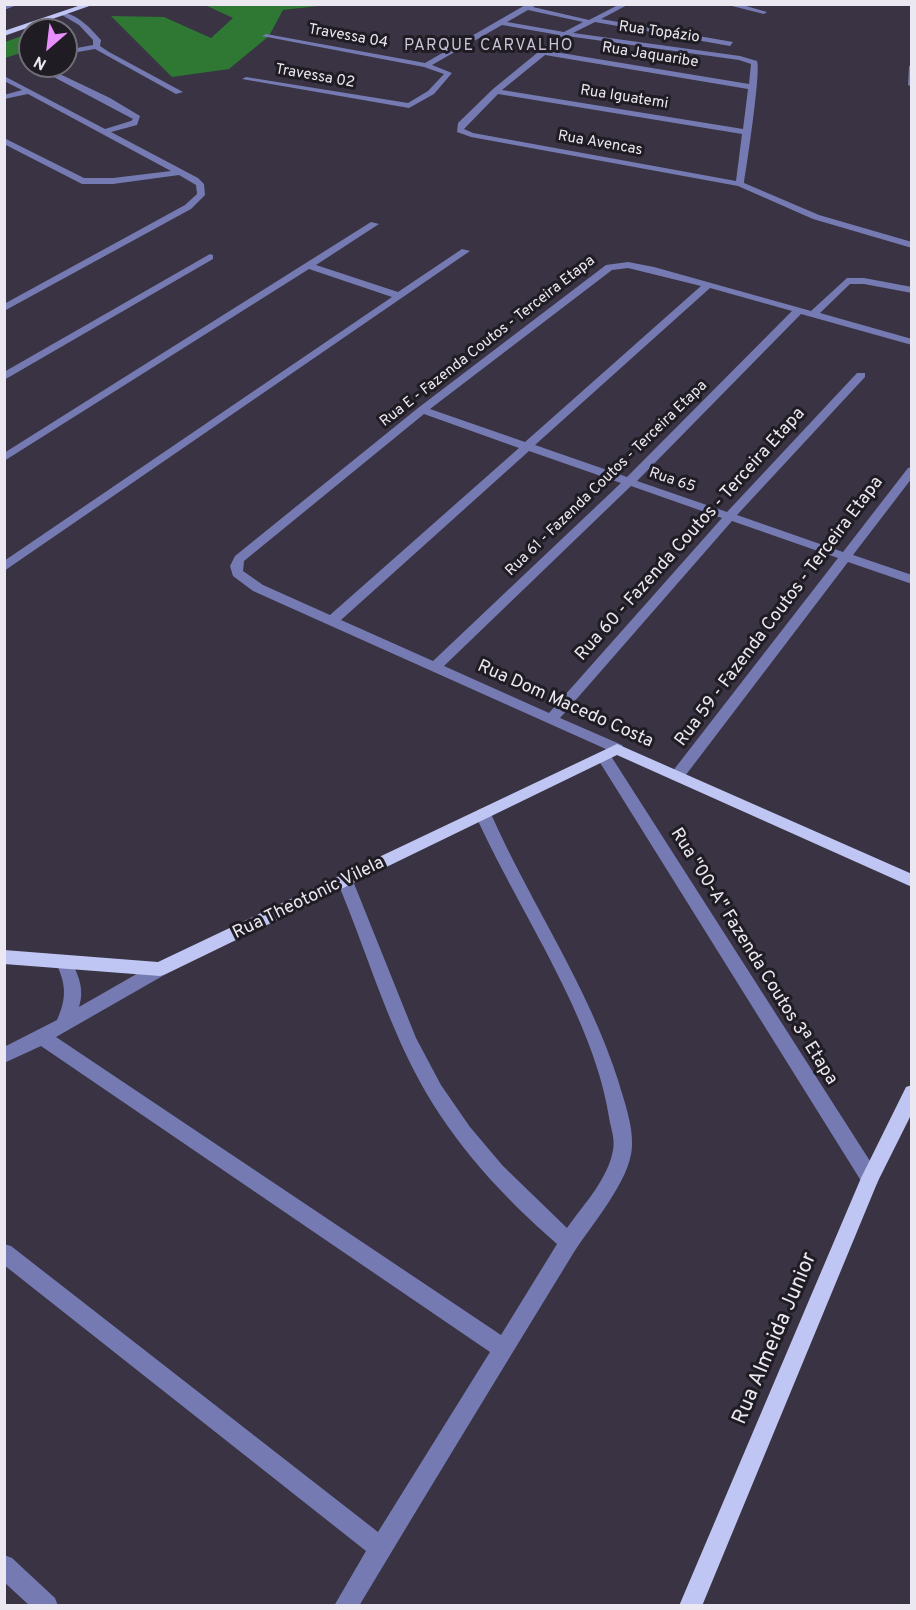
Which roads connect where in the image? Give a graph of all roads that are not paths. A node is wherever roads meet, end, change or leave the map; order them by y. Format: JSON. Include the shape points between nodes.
{"nodes":[{"id":1,"x":15,"y":4,"type":"edge"},
{"id":2,"x":626,"y":4,"type":"edge"},
{"id":3,"x":726,"y":4,"type":"edge"},
{"id":4,"x":86,"y":5,"type":"edge"},
{"id":5,"x":531,"y":6,"type":"edge"},
{"id":6,"x":4,"y":8,"type":"edge"},
{"id":7,"x":765,"y":12,"type":"dead end"},
{"id":8,"x":64,"y":14,"type":"junction"},
{"id":9,"x":593,"y":21,"type":"junction"},
{"id":10,"x":503,"y":23,"type":"junction"},
{"id":11,"x":4,"y":34,"type":"edge"},
{"id":12,"x":565,"y":34,"type":"junction"},
{"id":13,"x":266,"y":36,"type":"dead end"},
{"id":14,"x":730,"y":44,"type":"dead end"},
{"id":15,"x":96,"y":47,"type":"junction"},
{"id":16,"x":78,"y":50,"type":"edge"},
{"id":17,"x":542,"y":52,"type":"junction"},
{"id":18,"x":426,"y":65,"type":"junction"},
{"id":19,"x":912,"y":68,"type":"edge"},
{"id":20,"x":4,"y":78,"type":"edge"},
{"id":21,"x":62,"y":78,"type":"edge"},
{"id":22,"x":246,"y":79,"type":"dead end"},
{"id":23,"x":912,"y":85,"type":"edge"},
{"id":24,"x":753,"y":87,"type":"junction"},
{"id":25,"x":29,"y":91,"type":"junction"},
{"id":26,"x":496,"y":91,"type":"junction"},
{"id":27,"x":179,"y":92,"type":"dead end"},
{"id":28,"x":4,"y":97,"type":"edge"},
{"id":29,"x":104,"y":132,"type":"junction"},
{"id":30,"x":747,"y":132,"type":"junction"},
{"id":31,"x":4,"y":140,"type":"edge"},
{"id":32,"x":178,"y":172,"type":"junction"},
{"id":33,"x":740,"y":184,"type":"junction"},
{"id":34,"x":374,"y":224,"type":"dead end"},
{"id":35,"x":912,"y":245,"type":"edge"},
{"id":36,"x":465,"y":251,"type":"dead end"},
{"id":37,"x":210,"y":257,"type":"dead end"},
{"id":38,"x":309,"y":266,"type":"junction"},
{"id":39,"x":708,"y":285,"type":"junction"},
{"id":40,"x":912,"y":290,"type":"edge"},
{"id":41,"x":399,"y":296,"type":"junction"},
{"id":42,"x":4,"y":308,"type":"edge"},
{"id":43,"x":799,"y":310,"type":"junction"},
{"id":44,"x":813,"y":314,"type":"junction"},
{"id":45,"x":912,"y":342,"type":"edge"},
{"id":46,"x":861,"y":375,"type":"dead end"},
{"id":47,"x":4,"y":377,"type":"edge"},
{"id":48,"x":422,"y":410,"type":"junction"},
{"id":49,"x":526,"y":446,"type":"junction"},
{"id":50,"x":4,"y":458,"type":"edge"},
{"id":51,"x":912,"y":470,"type":"edge"},
{"id":52,"x":629,"y":482,"type":"junction"},
{"id":53,"x":729,"y":517,"type":"junction"},
{"id":54,"x":252,"y":546,"type":"joint"},
{"id":55,"x":844,"y":556,"type":"junction"},
{"id":56,"x":4,"y":567,"type":"edge"},
{"id":57,"x":912,"y":580,"type":"edge"},
{"id":58,"x":332,"y":621,"type":"junction"},
{"id":59,"x":435,"y":668,"type":"junction"},
{"id":60,"x":550,"y":720,"type":"junction"},
{"id":61,"x":610,"y":753,"type":"junction"},
{"id":62,"x":677,"y":776,"type":"junction"},
{"id":63,"x":483,"y":814,"type":"junction"},
{"id":64,"x":345,"y":880,"type":"junction"},
{"id":65,"x":912,"y":881,"type":"edge"},
{"id":66,"x":4,"y":957,"type":"edge"},
{"id":67,"x":64,"y":963,"type":"junction"},
{"id":68,"x":159,"y":969,"type":"junction"},
{"id":69,"x":64,"y":1023,"type":"junction"},
{"id":70,"x":42,"y":1037,"type":"junction"},
{"id":71,"x":4,"y":1056,"type":"edge"},
{"id":72,"x":912,"y":1093,"type":"edge"},
{"id":73,"x":870,"y":1178,"type":"junction"},
{"id":74,"x":568,"y":1242,"type":"junction"},
{"id":75,"x":4,"y":1253,"type":"edge"},
{"id":76,"x":504,"y":1349,"type":"junction"},
{"id":77,"x":379,"y":1547,"type":"junction"},
{"id":78,"x":4,"y":1566,"type":"edge"},
{"id":79,"x":47,"y":1605,"type":"edge"},
{"id":80,"x":345,"y":1605,"type":"edge"},
{"id":81,"x":690,"y":1605,"type":"edge"}],
"edges":[{"from":1,"to":6,"type":"street"},
{"from":2,"to":9,"type":"street"},
{"from":3,"to":7,"type":"street"},
{"from":4,"to":8,"type":"main road"},
{"from":5,"to":9,"type":"street","name":"Rua Topázio"},
{"from":5,"to":10,"type":"street"},
{"from":8,"to":11,"type":"main road"},
{"from":8,"to":15,"type":"street","via":[[93,35]]},
{"from":9,"to":12,"type":"street"},
{"from":9,"to":14,"type":"street","name":"Rua Topázio"},
{"from":10,"to":12,"type":"street","name":"Rua Topázio"},
{"from":10,"to":18,"type":"street"},
{"from":12,"to":17,"type":"street"},
{"from":12,"to":24,"type":"street","name":"Rua Topázio","via":[[748,60],[755,66]]},
{"from":13,"to":18,"type":"street","name":"Travessa 04"},
{"from":15,"to":16,"type":"street"},
{"from":15,"to":27,"type":"street"},
{"from":17,"to":24,"type":"street","name":"Rua Jaquaribe"},
{"from":17,"to":26,"type":"street"},
{"from":18,"to":22,"type":"street","name":"Travessa 02","via":[[448,73],[409,106]]},
{"from":19,"to":23,"type":"street"},
{"from":20,"to":25,"type":"street"},
{"from":21,"to":29,"type":"street","via":[[137,118],[134,123]]},
{"from":24,"to":30,"type":"street"},
{"from":25,"to":28,"type":"street"},
{"from":25,"to":29,"type":"street"},
{"from":26,"to":30,"type":"street","name":"Rua Iguatemi"},
{"from":26,"to":33,"type":"street","name":"Rua Avencas","via":[[460,130]]},
{"from":29,"to":32,"type":"street"},
{"from":30,"to":33,"type":"street"},
{"from":31,"to":32,"type":"street","via":[[82,181]]},
{"from":32,"to":42,"type":"street","via":[[200,184],[201,195],[197,200],[171,218]]},
{"from":33,"to":35,"type":"street","name":"Rua Avencas","via":[[816,217]]},
{"from":34,"to":38,"type":"street"},
{"from":36,"to":41,"type":"street"},
{"from":37,"to":47,"type":"street"},
{"from":38,"to":41,"type":"street"},
{"from":38,"to":50,"type":"street"},
{"from":39,"to":43,"type":"street","name":"Rua E - Fazenda Coutos - Terceira Etapa"},
{"from":39,"to":48,"type":"street","name":"Rua E - Fazenda Coutos - Terceira Etapa","via":[[638,266],[609,267]]},
{"from":39,"to":49,"type":"street"},
{"from":40,"to":44,"type":"street","via":[[847,281]]},
{"from":41,"to":56,"type":"street"},
{"from":43,"to":44,"type":"street","name":"Rua E - Fazenda Coutos - Terceira Etapa"},
{"from":43,"to":52,"type":"street","name":"Rua 61 - Fazenda Coutos - Terceira Etapa"},
{"from":44,"to":45,"type":"street","name":"Rua E - Fazenda Coutos - Terceira Etapa"},
{"from":46,"to":53,"type":"street","name":"Rua 60 - Fazenda Coutos - Terceira Etapa"},
{"from":48,"to":49,"type":"street","name":"Rua 65"},
{"from":48,"to":54,"type":"street","name":"Rua E - Fazenda Coutos - Terceira Etapa"},
{"from":49,"to":52,"type":"street","name":"Rua 65"},
{"from":49,"to":58,"type":"street"},
{"from":51,"to":55,"type":"street","name":"Rua 59 - Fazenda Coutos - Terceira Etapa"},
{"from":52,"to":53,"type":"street","name":"Rua 65"},
{"from":52,"to":59,"type":"street","name":"Rua 61 - Fazenda Coutos - Terceira Etapa"},
{"from":53,"to":55,"type":"street","name":"Rua 65"},
{"from":53,"to":60,"type":"street","name":"Rua 60 - Fazenda Coutos - Terceira Etapa"},
{"from":54,"to":58,"type":"street","name":"Rua Dom Macedo Costa","via":[[239,559],[237,573],[258,588]]},
{"from":55,"to":57,"type":"street","name":"Rua 65"},
{"from":55,"to":62,"type":"street","name":"Rua 59 - Fazenda Coutos - Terceira Etapa"},
{"from":58,"to":59,"type":"street","name":"Rua Dom Macedo Costa"},
{"from":59,"to":60,"type":"street","name":"Rua Dom Macedo Costa"},
{"from":60,"to":61,"type":"street","name":"Rua Dom Macedo Costa"},
{"from":61,"to":62,"type":"main road","name":"Rua Dom Macedo Costa"},
{"from":61,"to":63,"type":"main road","name":"Rua Theotonic Vilela"},
{"from":61,"to":73,"type":"street","name":"Rua \"00-A\" Fazenda Coutos 3ª Etapa"},
{"from":62,"to":65,"type":"main road","name":"Rua Dom Macedo Costa"},
{"from":63,"to":64,"type":"main road","name":"Rua Theotonic Vilela"},
{"from":63,"to":74,"type":"street","via":[[578,1000],[603,1061],[622,1128],[618,1166]]},
{"from":64,"to":68,"type":"main road","name":"Rua Theotonic Vilela"},
{"from":64,"to":74,"type":"street","via":[[399,1017],[435,1091],[477,1150],[514,1192]]},
{"from":66,"to":67,"type":"main road"},
{"from":67,"to":68,"type":"main road"},
{"from":67,"to":69,"type":"street","via":[[74,981],[74,1002]]},
{"from":68,"to":69,"type":"street","name":"Rua Theotonic Vilela"},
{"from":69,"to":70,"type":"street","name":"Rua Theotonic Vilela"},
{"from":70,"to":71,"type":"street","name":"Rua Theotonic Vilela"},
{"from":70,"to":76,"type":"street"},
{"from":72,"to":73,"type":"main road","name":"Rua Almeida Junior"},
{"from":73,"to":81,"type":"main road","name":"Rua Almeida Junior"},
{"from":74,"to":76,"type":"street"},
{"from":75,"to":77,"type":"street"},
{"from":76,"to":77,"type":"street"},
{"from":77,"to":80,"type":"street"},
{"from":78,"to":79,"type":"street"}]}
